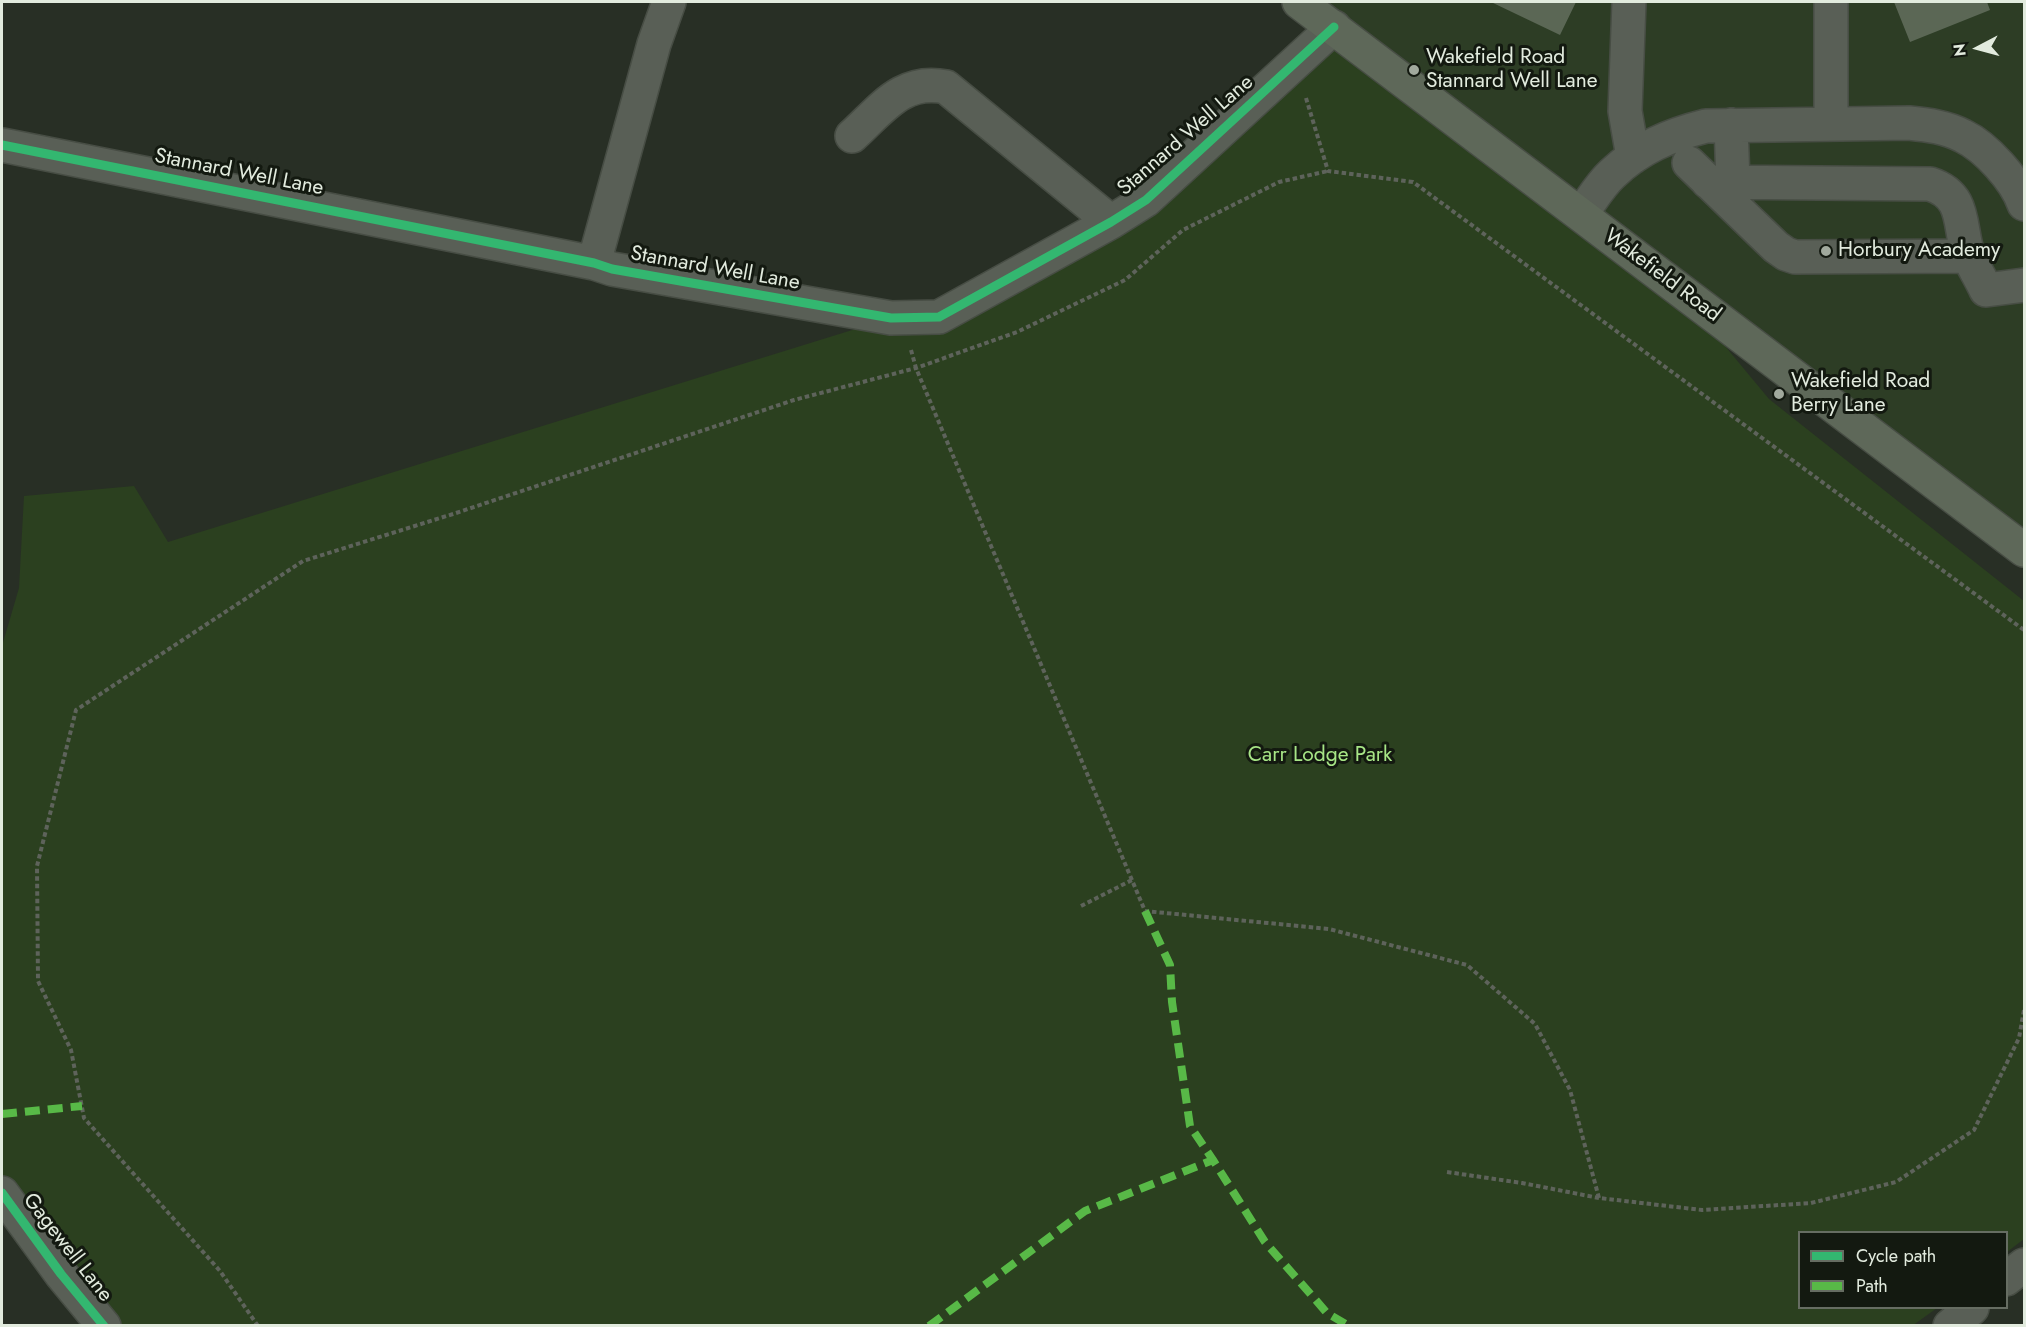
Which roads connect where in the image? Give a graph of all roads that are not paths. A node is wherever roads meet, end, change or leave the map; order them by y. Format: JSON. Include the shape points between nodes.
{"nodes":[{"id":1,"x":669,"y":2,"type":"edge"},
{"id":2,"x":1299,"y":2,"type":"edge"},
{"id":3,"x":1629,"y":2,"type":"edge"},
{"id":4,"x":1831,"y":2,"type":"edge"},
{"id":5,"x":1334,"y":27,"type":"junction"},
{"id":6,"x":1831,"y":124,"type":"junction"},
{"id":7,"x":1731,"y":125,"type":"junction"},
{"id":8,"x":852,"y":136,"type":"dead end"},
{"id":9,"x":2,"y":145,"type":"edge"},
{"id":10,"x":1633,"y":157,"type":"junction"},
{"id":11,"x":1710,"y":175,"type":"junction"},
{"id":12,"x":2025,"y":204,"type":"edge"},
{"id":13,"x":1581,"y":214,"type":"junction"},
{"id":14,"x":1111,"y":222,"type":"junction"},
{"id":15,"x":1968,"y":256,"type":"junction"},
{"id":16,"x":594,"y":263,"type":"junction"},
{"id":17,"x":2025,"y":285,"type":"edge"},
{"id":18,"x":2025,"y":550,"type":"edge"},
{"id":19,"x":2,"y":1193,"type":"edge"},
{"id":20,"x":2025,"y":1265,"type":"edge"},
{"id":21,"x":2008,"y":1278,"type":"edge"},
{"id":22,"x":1971,"y":1309,"type":"edge"},
{"id":23,"x":104,"y":1326,"type":"edge"},
{"id":24,"x":1950,"y":1326,"type":"edge"}],
"edges":[{"from":1,"to":16,"type":"street"},
{"from":2,"to":5,"type":"main road","name":"Wakefield Road"},
{"from":3,"to":10,"type":"street","via":[[1625,111]]},
{"from":4,"to":6,"type":"street"},
{"from":5,"to":13,"type":"main road","name":"Wakefield Road"},
{"from":5,"to":14,"type":"street","name":"Stannard Well Lane","via":[[1146,200]]},
{"from":6,"to":7,"type":"street"},
{"from":6,"to":12,"type":"street","via":[[1909,123],[1937,126],[1965,136],[2007,174]]},
{"from":7,"to":10,"type":"street","via":[[1678,132]]},
{"from":7,"to":11,"type":"street"},
{"from":8,"to":14,"type":"street","via":[[902,91],[933,84],[946,87]]},
{"from":9,"to":16,"type":"street","name":"Stannard Well Lane"},
{"from":10,"to":13,"type":"street","via":[[1611,175]]},
{"from":11,"to":15,"type":"street","via":[[1786,254]]},
{"from":11,"to":15,"type":"street","via":[[1930,184],[1942,188],[1953,199],[1963,225]]},
{"from":13,"to":18,"type":"main road","name":"Wakefield Road"},
{"from":14,"to":16,"type":"street","name":"Stannard Well Lane","via":[[939,317],[891,318]]},
{"from":15,"to":17,"type":"street","via":[[1986,290]]},
{"from":19,"to":23,"type":"street","name":"Gagewell Lane"},
{"from":20,"to":21,"type":"street"},
{"from":22,"to":24,"type":"street"}]}
